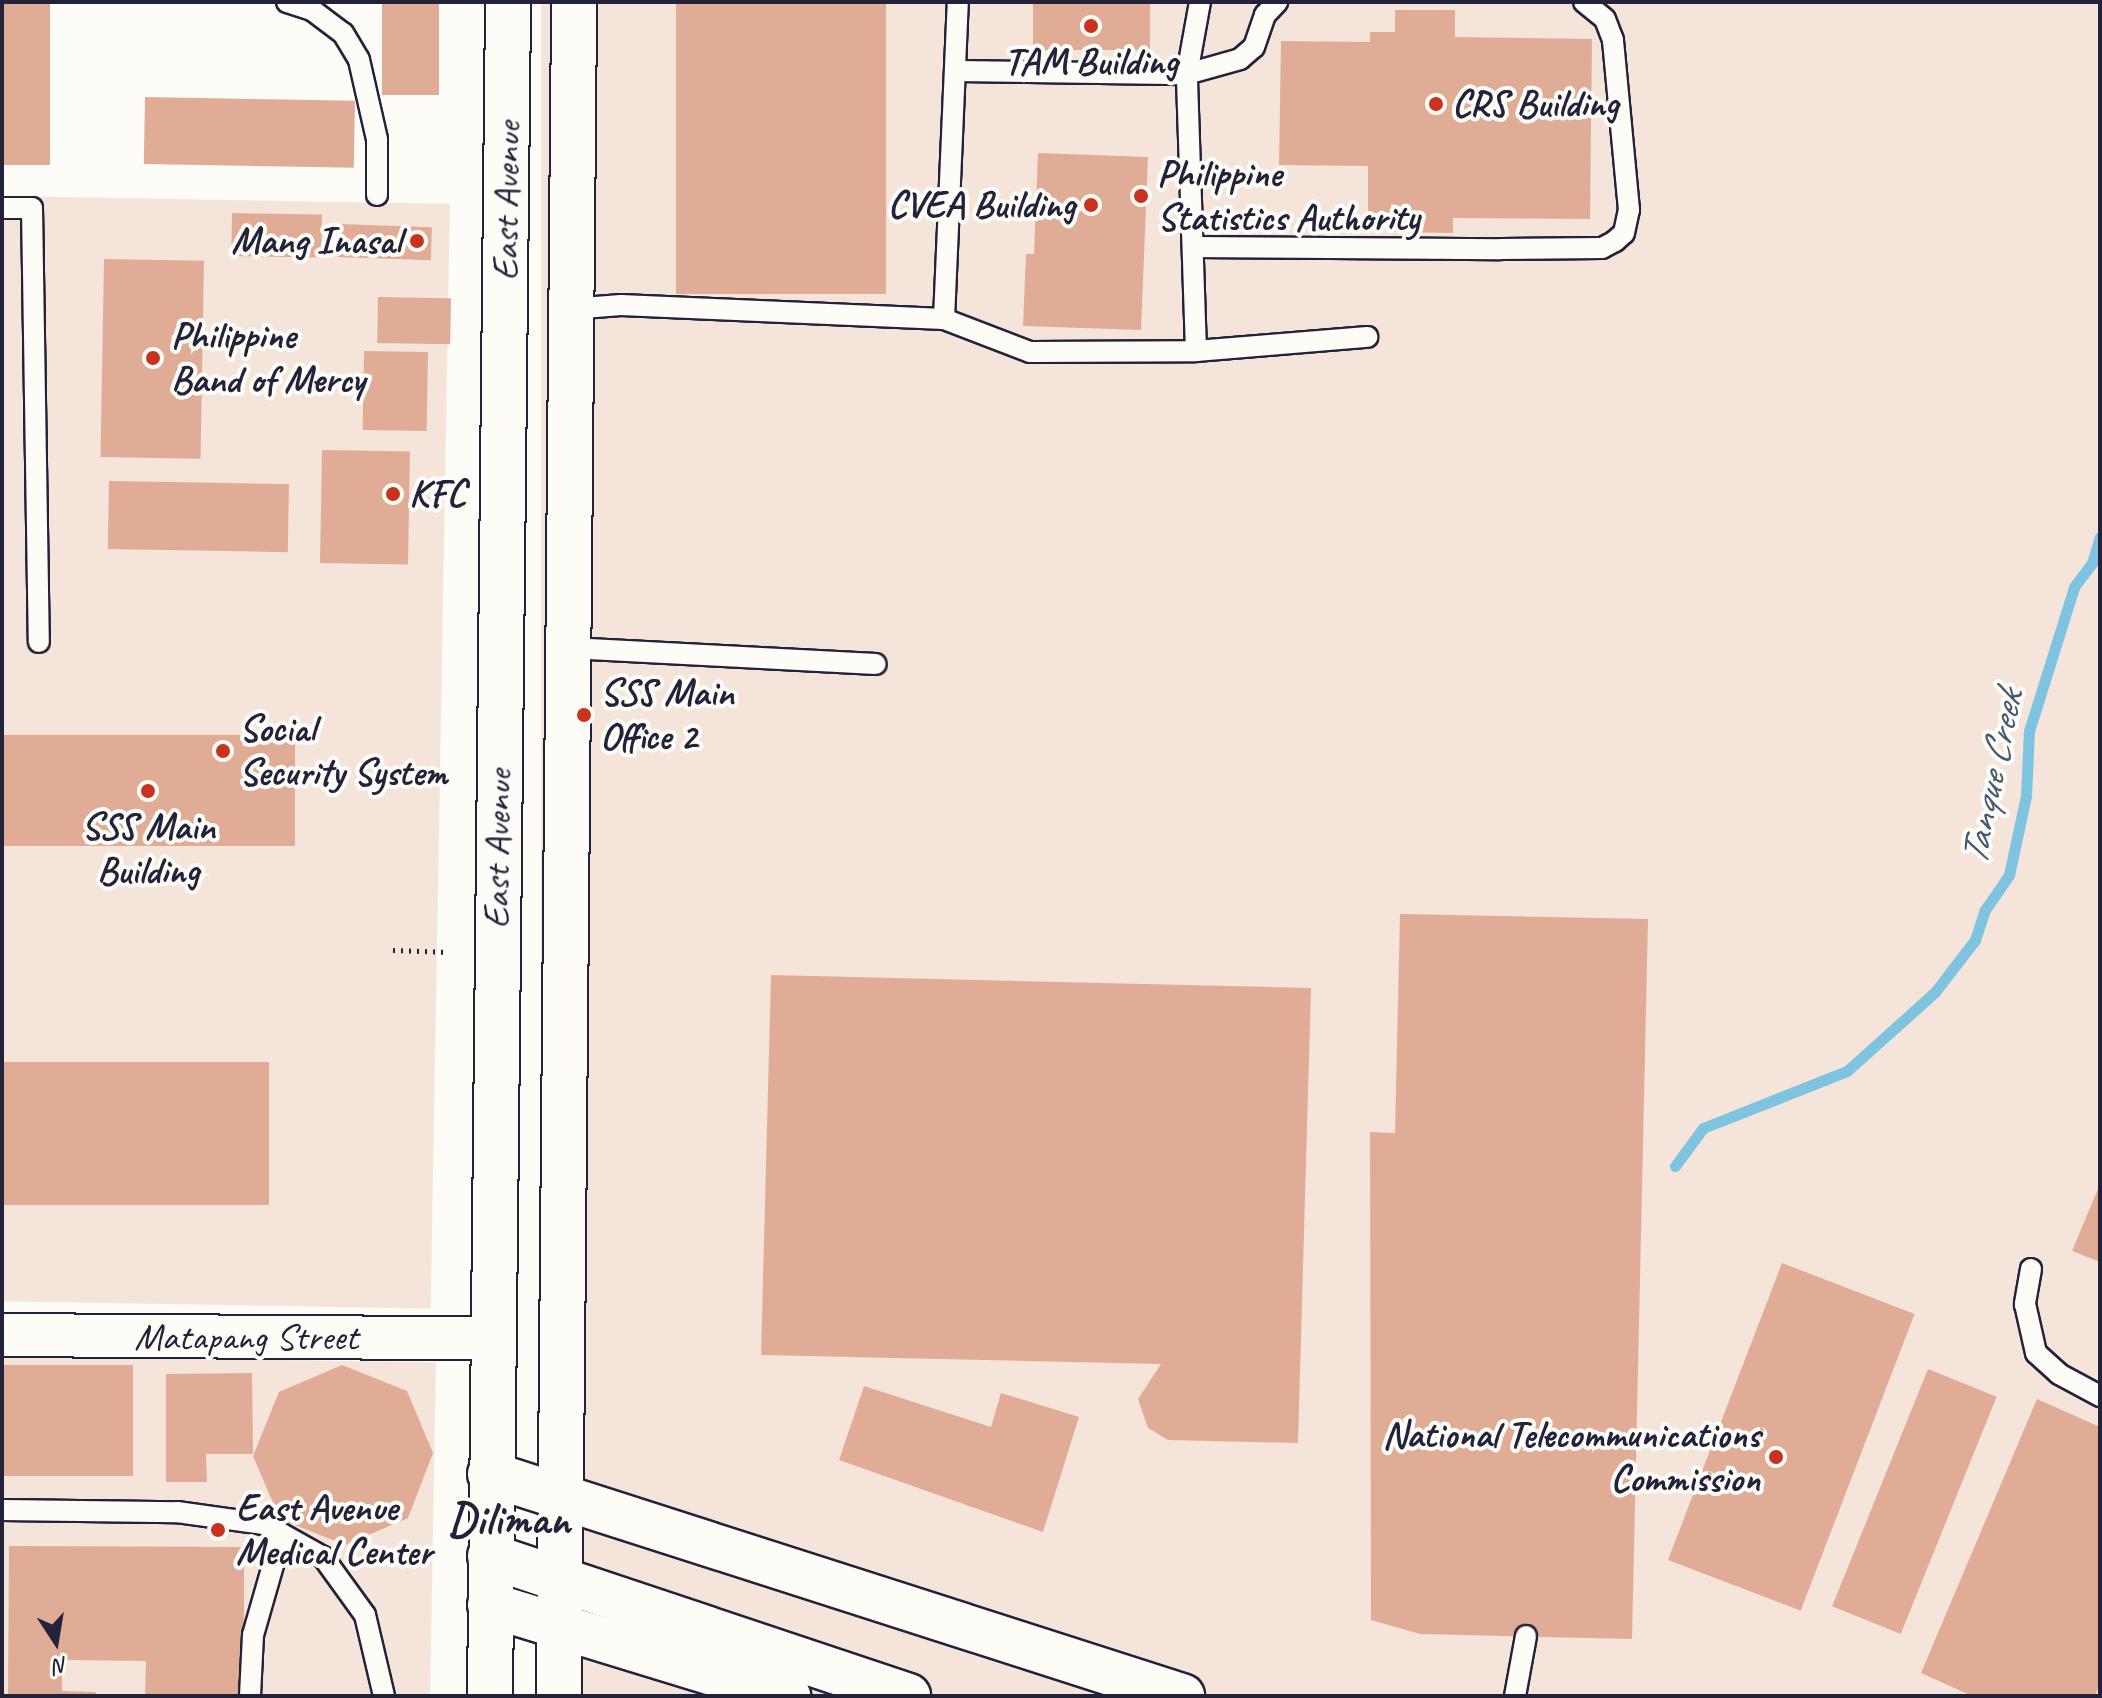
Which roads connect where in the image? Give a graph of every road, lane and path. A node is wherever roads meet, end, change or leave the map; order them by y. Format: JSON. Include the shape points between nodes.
{"nodes":[{"id":1,"x":287,"y":2,"type":"edge"},
{"id":2,"x":508,"y":2,"type":"edge"},
{"id":3,"x":574,"y":2,"type":"edge"},
{"id":4,"x":958,"y":2,"type":"edge"},
{"id":5,"x":1200,"y":2,"type":"edge"},
{"id":6,"x":1277,"y":2,"type":"edge"},
{"id":7,"x":1584,"y":2,"type":"edge"},
{"id":8,"x":958,"y":71,"type":"junction"},
{"id":9,"x":1187,"y":74,"type":"junction"},
{"id":10,"x":377,"y":195,"type":"dead end"},
{"id":11,"x":2,"y":208,"type":"edge"},
{"id":12,"x":1193,"y":247,"type":"junction"},
{"id":13,"x":570,"y":309,"type":"junction"},
{"id":14,"x":944,"y":319,"type":"junction"},
{"id":15,"x":1367,"y":337,"type":"dead end"},
{"id":16,"x":1196,"y":351,"type":"junction"},
{"id":17,"x":39,"y":642,"type":"dead end"},
{"id":18,"x":570,"y":648,"type":"junction"},
{"id":19,"x":876,"y":664,"type":"dead end"},
{"id":20,"x":393,"y":950,"type":"dead end"},
{"id":21,"x":449,"y":952,"type":"dead end"},
{"id":22,"x":2031,"y":1269,"type":"dead end"},
{"id":23,"x":2,"y":1335,"type":"edge"},
{"id":24,"x":490,"y":1338,"type":"junction"},
{"id":25,"x":2100,"y":1396,"type":"edge"},
{"id":26,"x":490,"y":1474,"type":"junction"},
{"id":27,"x":562,"y":1496,"type":"junction"},
{"id":28,"x":2,"y":1510,"type":"edge"},
{"id":29,"x":282,"y":1534,"type":"junction"},
{"id":30,"x":490,"y":1556,"type":"junction"},
{"id":31,"x":561,"y":1577,"type":"junction"},
{"id":32,"x":490,"y":1605,"type":"junction"},
{"id":33,"x":560,"y":1627,"type":"junction"},
{"id":34,"x":1526,"y":1636,"type":"dead end"},
{"id":35,"x":250,"y":1696,"type":"edge"},
{"id":36,"x":384,"y":1696,"type":"edge"},
{"id":37,"x":490,"y":1696,"type":"edge"},
{"id":38,"x":559,"y":1696,"type":"edge"},
{"id":39,"x":788,"y":1696,"type":"edge"},
{"id":40,"x":908,"y":1696,"type":"edge"},
{"id":41,"x":1182,"y":1696,"type":"edge"},
{"id":42,"x":1515,"y":1696,"type":"edge"}],
"edges":[{"from":1,"to":10,"type":"lane","via":[[312,10],[343,33],[359,60],[377,139]]},
{"from":2,"to":24,"type":"main road","name":"East Avenue"},
{"from":3,"to":13,"type":"main road","name":"East Avenue"},
{"from":4,"to":8,"type":"lane"},
{"from":5,"to":9,"type":"lane"},
{"from":6,"to":9,"type":"lane","via":[[1265,15],[1254,47],[1240,59]]},
{"from":7,"to":12,"type":"lane","via":[[1605,19],[1613,40],[1629,210],[1624,233],[1615,241],[1602,248]]},
{"from":8,"to":9,"type":"lane"},
{"from":8,"to":14,"type":"lane"},
{"from":9,"to":12,"type":"lane"},
{"from":11,"to":17,"type":"lane","via":[[32,208]]},
{"from":12,"to":16,"type":"lane"},
{"from":13,"to":14,"type":"lane","via":[[621,305]]},
{"from":13,"to":18,"type":"main road","name":"East Avenue"},
{"from":14,"to":16,"type":"lane","via":[[1030,352]]},
{"from":15,"to":16,"type":"lane"},
{"from":18,"to":19,"type":"lane"},
{"from":18,"to":27,"type":"main road","name":"East Avenue"},
{"from":20,"to":21,"type":"path"},
{"from":22,"to":25,"type":"lane","via":[[2025,1304],[2036,1353]]},
{"from":23,"to":24,"type":"street","name":"Matapang Street"},
{"from":24,"to":26,"type":"main road","name":"East Avenue"},
{"from":26,"to":27,"type":"main road"},
{"from":26,"to":30,"type":"main road","name":"East Avenue"},
{"from":27,"to":31,"type":"main road","name":"East Avenue"},
{"from":27,"to":41,"type":"main road"},
{"from":28,"to":29,"type":"lane","via":[[177,1512],[264,1524]]},
{"from":29,"to":35,"type":"lane","via":[[253,1635]]},
{"from":29,"to":36,"type":"lane","via":[[323,1557],[365,1615]]},
{"from":30,"to":31,"type":"main road"},
{"from":30,"to":32,"type":"main road","name":"East Avenue"},
{"from":31,"to":33,"type":"main road","name":"East Avenue"},
{"from":31,"to":40,"type":"main road"},
{"from":32,"to":33,"type":"main road"},
{"from":32,"to":37,"type":"main road","name":"East Avenue"},
{"from":33,"to":38,"type":"main road","name":"East Avenue"},
{"from":33,"to":39,"type":"main road"},
{"from":34,"to":42,"type":"lane"}]}
